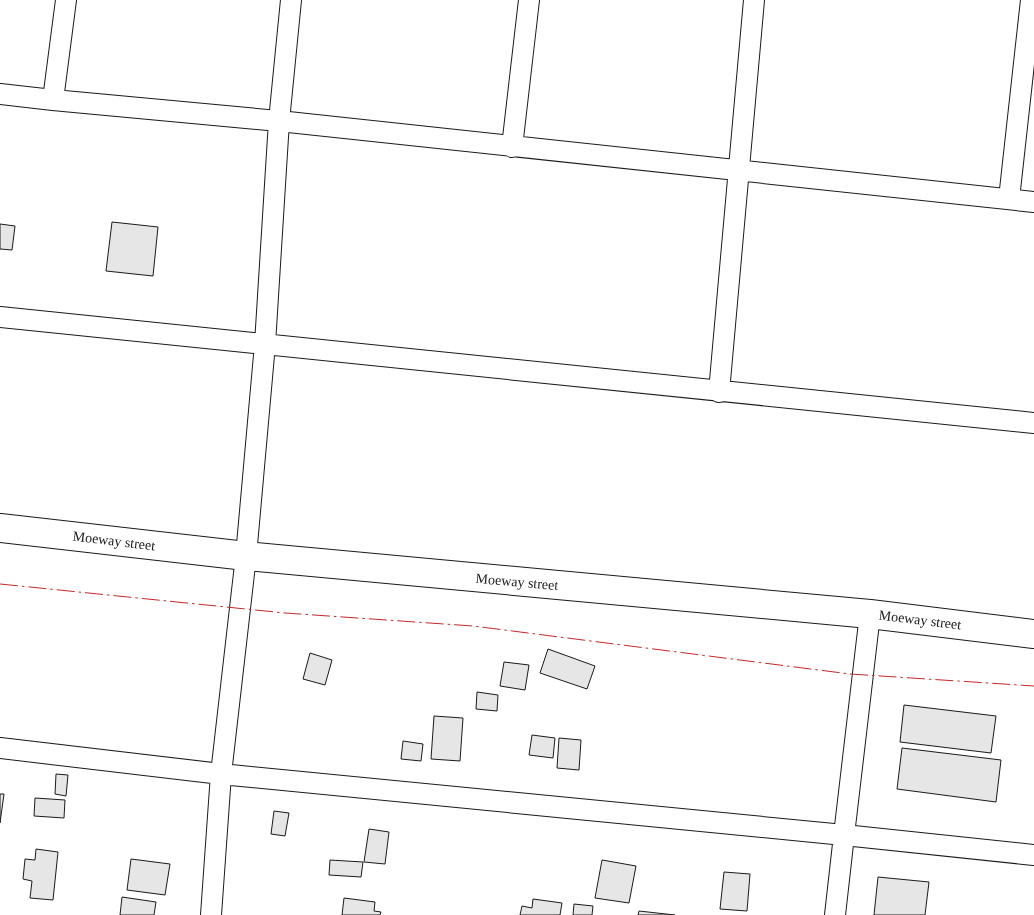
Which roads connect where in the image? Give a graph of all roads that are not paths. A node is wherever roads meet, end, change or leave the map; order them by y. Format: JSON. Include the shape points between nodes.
{"nodes":[{"id":1,"x":66,"y":0,"type":"edge"},
{"id":2,"x":291,"y":0,"type":"edge"},
{"id":3,"x":529,"y":0,"type":"edge"},
{"id":4,"x":754,"y":0,"type":"edge"},
{"id":5,"x":1031,"y":0,"type":"edge"},
{"id":6,"x":0,"y":94,"type":"edge"},
{"id":7,"x":53,"y":100,"type":"junction"},
{"id":8,"x":279,"y":121,"type":"junction"},
{"id":9,"x":512,"y":147,"type":"junction"},
{"id":10,"x":739,"y":170,"type":"junction"},
{"id":11,"x":1009,"y":199,"type":"junction"},
{"id":12,"x":1034,"y":202,"type":"edge"},
{"id":13,"x":0,"y":317,"type":"edge"},
{"id":14,"x":265,"y":344,"type":"junction"},
{"id":15,"x":719,"y":392,"type":"junction"},
{"id":16,"x":1034,"y":423,"type":"edge"},
{"id":17,"x":0,"y":528,"type":"edge"},
{"id":18,"x":246,"y":556,"type":"junction"},
{"id":19,"x":870,"y":614,"type":"junction"},
{"id":20,"x":1034,"y":634,"type":"edge"},
{"id":21,"x":0,"y":748,"type":"edge"},
{"id":22,"x":221,"y":774,"type":"junction"},
{"id":23,"x":844,"y":835,"type":"junction"},
{"id":24,"x":1034,"y":855,"type":"edge"},
{"id":25,"x":211,"y":915,"type":"edge"},
{"id":26,"x":835,"y":915,"type":"edge"}],
"edges":[{"from":1,"to":7,"type":"street"},
{"from":2,"to":8,"type":"street"},
{"from":3,"to":9,"type":"street"},
{"from":4,"to":10,"type":"street"},
{"from":5,"to":11,"type":"street"},
{"from":6,"to":7,"type":"street"},
{"from":7,"to":8,"type":"street"},
{"from":8,"to":9,"type":"street"},
{"from":8,"to":14,"type":"street"},
{"from":9,"to":10,"type":"street"},
{"from":10,"to":11,"type":"street"},
{"from":10,"to":15,"type":"street"},
{"from":11,"to":12,"type":"street"},
{"from":13,"to":14,"type":"street"},
{"from":14,"to":15,"type":"street"},
{"from":14,"to":18,"type":"street"},
{"from":15,"to":16,"type":"street"},
{"from":17,"to":18,"type":"street","name":"Moeway street"},
{"from":18,"to":19,"type":"street","name":"Moeway street"},
{"from":18,"to":22,"type":"street"},
{"from":19,"to":20,"type":"street","name":"Moeway street"},
{"from":19,"to":23,"type":"street"},
{"from":21,"to":22,"type":"street"},
{"from":22,"to":23,"type":"street"},
{"from":22,"to":25,"type":"street"},
{"from":23,"to":24,"type":"street"},
{"from":23,"to":26,"type":"street"}]}
